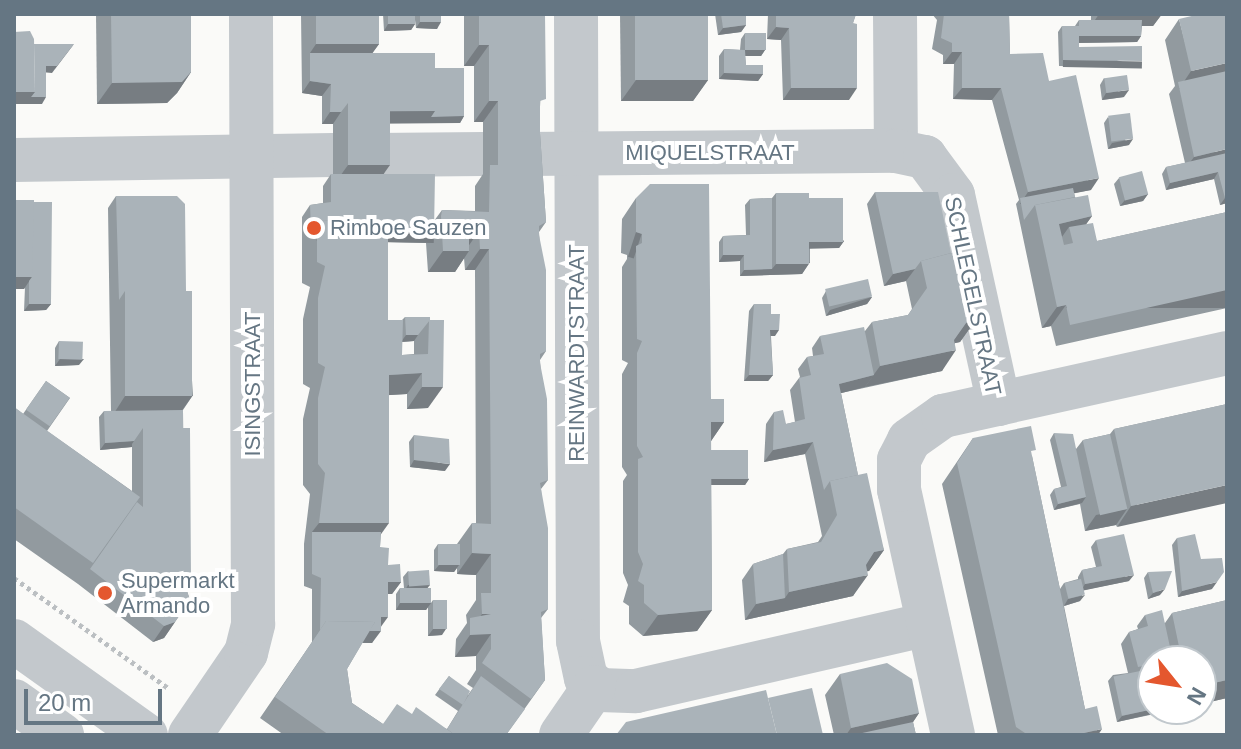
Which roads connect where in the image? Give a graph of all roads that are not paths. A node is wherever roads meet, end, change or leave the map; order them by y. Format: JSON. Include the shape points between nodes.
{"nodes":[{"id":1,"x":251,"y":14,"type":"edge"},
{"id":2,"x":576,"y":14,"type":"edge"},
{"id":3,"x":895,"y":14,"type":"edge"},
{"id":4,"x":896,"y":151,"type":"junction"},
{"id":5,"x":576,"y":154,"type":"junction"},
{"id":6,"x":252,"y":158,"type":"junction"},
{"id":7,"x":14,"y":160,"type":"edge"},
{"id":8,"x":1227,"y":353,"type":"edge"},
{"id":9,"x":999,"y":404,"type":"junction"},
{"id":10,"x":928,"y":624,"type":"junction"},
{"id":11,"x":14,"y":641,"type":"edge"},
{"id":12,"x":594,"y":687,"type":"junction"},
{"id":13,"x":91,"y":696,"type":"junction"},
{"id":14,"x":14,"y":701,"type":"edge"},
{"id":15,"x":197,"y":724,"type":"edge"},
{"id":16,"x":63,"y":735,"type":"edge"},
{"id":17,"x":146,"y":735,"type":"edge"},
{"id":18,"x":561,"y":735,"type":"edge"},
{"id":19,"x":953,"y":735,"type":"edge"}],
"edges":[{"from":1,"to":6,"type":"street","name":"ISINGSTRAAT"},
{"from":2,"to":5,"type":"street","name":"REINWARDTSTRAAT"},
{"from":3,"to":4,"type":"street"},
{"from":4,"to":5,"type":"street","name":"MIQUELSTRAAT"},
{"from":4,"to":9,"type":"street","name":"SCHLEGELSTRAAT","via":[[930,161],[953,195]]},
{"from":5,"to":6,"type":"street","name":"MIQUELSTRAAT"},
{"from":5,"to":12,"type":"street","name":"REINWARDTSTRAAT","via":[[578,645],[583,671]]},
{"from":6,"to":7,"type":"street","name":"MIQUELSTRAAT"},
{"from":6,"to":15,"type":"street","name":"ISINGSTRAAT","via":[[253,624],[246,653]]},
{"from":8,"to":9,"type":"street"},
{"from":9,"to":10,"type":"street","name":"SCHLEGELSTRAAT","via":[[931,421],[909,440],[899,460],[899,490]]},
{"from":10,"to":12,"type":"street","via":[[642,690],[614,693]]},
{"from":10,"to":19,"type":"street","name":"SCHLEGELSTRAAT"},
{"from":11,"to":13,"type":"street"},
{"from":12,"to":18,"type":"street"},
{"from":13,"to":16,"type":"street"},
{"from":13,"to":17,"type":"street"},
{"from":14,"to":16,"type":"street"}]}
